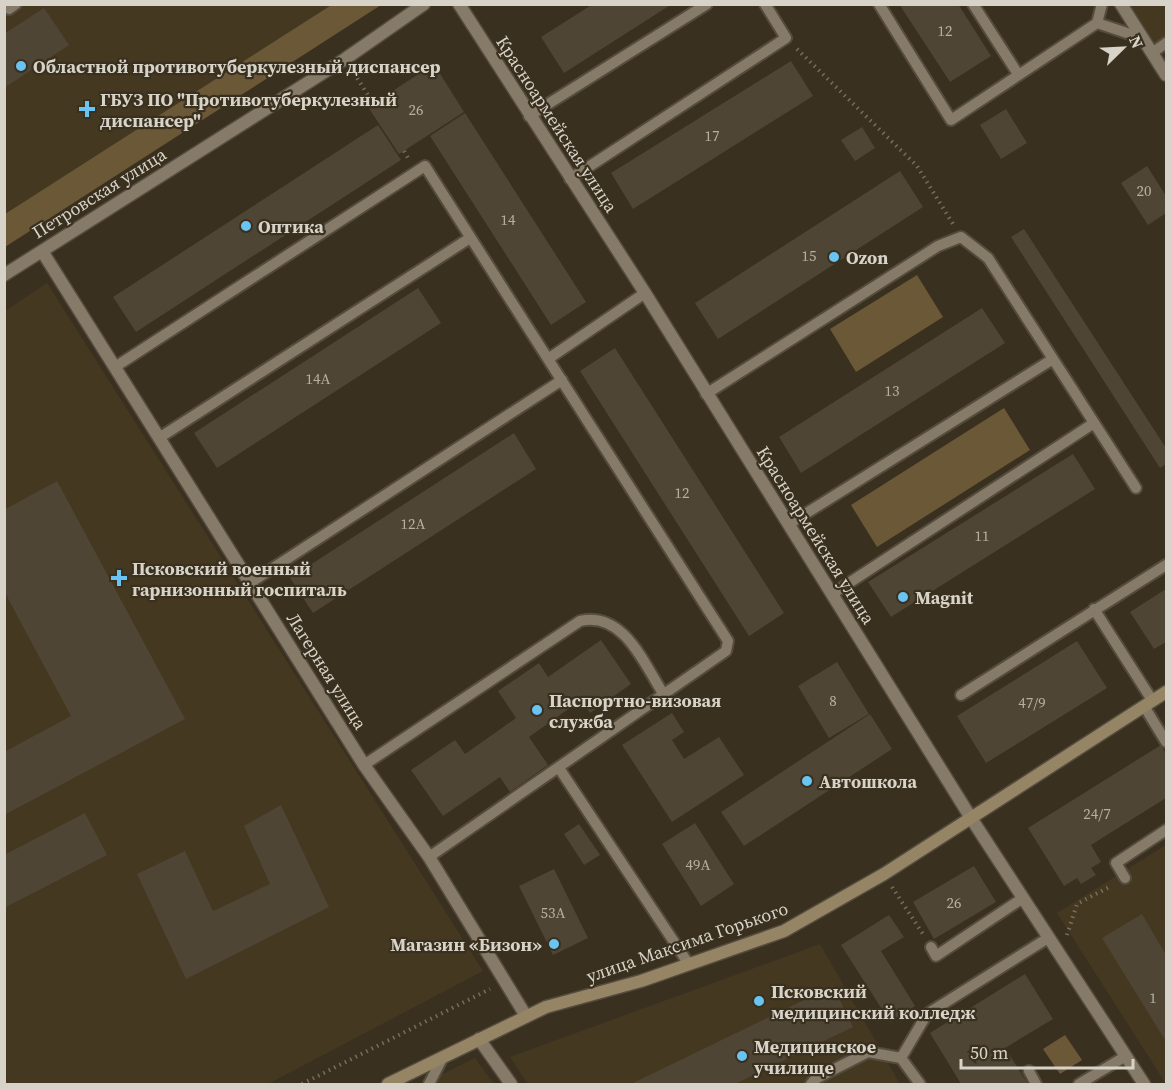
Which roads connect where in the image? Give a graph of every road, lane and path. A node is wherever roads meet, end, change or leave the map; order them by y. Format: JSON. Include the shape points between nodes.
{"nodes":[{"id":1,"x":7,"y":4,"type":"edge"},
{"id":2,"x":16,"y":4,"type":"edge"},
{"id":3,"x":424,"y":4,"type":"edge"},
{"id":4,"x":459,"y":4,"type":"edge"},
{"id":5,"x":707,"y":4,"type":"edge"},
{"id":6,"x":765,"y":4,"type":"edge"},
{"id":7,"x":879,"y":4,"type":"edge"},
{"id":8,"x":973,"y":4,"type":"edge"},
{"id":9,"x":1102,"y":4,"type":"edge"},
{"id":10,"x":1121,"y":4,"type":"edge"},
{"id":11,"x":1097,"y":23,"type":"junction"},
{"id":12,"x":786,"y":38,"type":"junction"},
{"id":13,"x":1142,"y":38,"type":"junction"},
{"id":14,"x":1167,"y":43,"type":"edge"},
{"id":15,"x":1152,"y":53,"type":"junction"},
{"id":16,"x":345,"y":59,"type":"junction"},
{"id":17,"x":1018,"y":74,"type":"junction"},
{"id":18,"x":1167,"y":75,"type":"edge"},
{"id":19,"x":373,"y":103,"type":"dead end"},
{"id":20,"x":529,"y":116,"type":"junction"},
{"id":21,"x":570,"y":179,"type":"junction"},
{"id":22,"x":961,"y":237,"type":"junction"},
{"id":23,"x":470,"y":238,"type":"junction"},
{"id":24,"x":42,"y":251,"type":"junction"},
{"id":25,"x":4,"y":275,"type":"edge"},
{"id":26,"x":645,"y":293,"type":"junction"},
{"id":27,"x":548,"y":359,"type":"junction"},
{"id":28,"x":1053,"y":359,"type":"junction"},
{"id":29,"x":115,"y":367,"type":"junction"},
{"id":30,"x":562,"y":380,"type":"junction"},
{"id":31,"x":706,"y":394,"type":"junction"},
{"id":32,"x":1094,"y":423,"type":"junction"},
{"id":33,"x":159,"y":438,"type":"junction"},
{"id":34,"x":1136,"y":488,"type":"dead end"},
{"id":35,"x":789,"y":524,"type":"junction"},
{"id":36,"x":1167,"y":566,"type":"edge"},
{"id":37,"x":250,"y":582,"type":"junction"},
{"id":38,"x":832,"y":594,"type":"junction"},
{"id":39,"x":1094,"y":609,"type":"junction"},
{"id":40,"x":1167,"y":692,"type":"edge"},
{"id":41,"x":664,"y":695,"type":"junction"},
{"id":42,"x":961,"y":696,"type":"dead end"},
{"id":43,"x":1148,"y":703,"type":"junction"},
{"id":44,"x":1167,"y":742,"type":"edge"},
{"id":45,"x":364,"y":765,"type":"junction"},
{"id":46,"x":558,"y":768,"type":"junction"},
{"id":47,"x":971,"y":818,"type":"junction"},
{"id":48,"x":1167,"y":830,"type":"edge"},
{"id":49,"x":429,"y":857,"type":"junction"},
{"id":50,"x":884,"y":874,"type":"junction"},
{"id":51,"x":1125,"y":878,"type":"joint"},
{"id":52,"x":1023,"y":898,"type":"junction"},
{"id":53,"x":1048,"y":938,"type":"junction"},
{"id":54,"x":932,"y":947,"type":"joint"},
{"id":55,"x":1061,"y":956,"type":"junction"},
{"id":56,"x":688,"y":963,"type":"junction"},
{"id":57,"x":504,"y":981,"type":"junction"},
{"id":58,"x":526,"y":1016,"type":"junction"},
{"id":59,"x":479,"y":1039,"type":"junction"},
{"id":60,"x":1126,"y":1056,"type":"junction"},
{"id":61,"x":442,"y":1057,"type":"junction"},
{"id":62,"x":901,"y":1058,"type":"junction"},
{"id":63,"x":1029,"y":1071,"type":"dead end"},
{"id":64,"x":302,"y":1084,"type":"edge"},
{"id":65,"x":388,"y":1084,"type":"edge"},
{"id":66,"x":429,"y":1084,"type":"edge"},
{"id":67,"x":511,"y":1084,"type":"edge"},
{"id":68,"x":811,"y":1084,"type":"edge"},
{"id":69,"x":920,"y":1084,"type":"edge"},
{"id":70,"x":1036,"y":1084,"type":"edge"},
{"id":71,"x":1079,"y":1084,"type":"edge"},
{"id":72,"x":1144,"y":1084,"type":"edge"}],
"edges":[{"from":1,"to":2,"type":"lane","via":[[9,9]]},
{"from":3,"to":16,"type":"street","name":"Петровская улица"},
{"from":4,"to":20,"type":"street","name":"Красноармейская улица"},
{"from":5,"to":20,"type":"lane"},
{"from":6,"to":12,"type":"lane"},
{"from":7,"to":17,"type":"lane","via":[[951,120]]},
{"from":8,"to":17,"type":"lane"},
{"from":9,"to":11,"type":"lane"},
{"from":10,"to":13,"type":"street"},
{"from":11,"to":13,"type":"lane"},
{"from":11,"to":17,"type":"lane"},
{"from":12,"to":21,"type":"lane"},
{"from":12,"to":22,"type":"path","via":[[918,166]]},
{"from":13,"to":15,"type":"street"},
{"from":14,"to":15,"type":"lane"},
{"from":15,"to":18,"type":"street"},
{"from":16,"to":19,"type":"path"},
{"from":16,"to":24,"type":"street","name":"Петровская улица"},
{"from":20,"to":21,"type":"street","name":"Красноармейская улица"},
{"from":21,"to":26,"type":"street","name":"Красноармейская улица"},
{"from":22,"to":28,"type":"lane","via":[[988,258]]},
{"from":22,"to":31,"type":"lane","via":[[938,246]]},
{"from":23,"to":27,"type":"lane"},
{"from":23,"to":29,"type":"lane","via":[[424,166]]},
{"from":23,"to":33,"type":"lane"},
{"from":24,"to":25,"type":"street","name":"Петровская улица"},
{"from":24,"to":29,"type":"street","name":"Лагерная улица"},
{"from":26,"to":27,"type":"lane"},
{"from":26,"to":31,"type":"street","name":"Красноармейская улица"},
{"from":27,"to":30,"type":"lane"},
{"from":28,"to":32,"type":"lane"},
{"from":28,"to":35,"type":"lane"},
{"from":29,"to":33,"type":"street","name":"Лагерная улица"},
{"from":30,"to":37,"type":"lane"},
{"from":30,"to":41,"type":"lane","via":[[728,641],[726,651]]},
{"from":31,"to":35,"type":"street","name":"Красноармейская улица"},
{"from":32,"to":34,"type":"lane"},
{"from":32,"to":38,"type":"lane"},
{"from":33,"to":37,"type":"street","name":"Лагерная улица"},
{"from":35,"to":38,"type":"street","name":"Красноармейская улица"},
{"from":36,"to":39,"type":"lane"},
{"from":37,"to":45,"type":"street","name":"Лагерная улица"},
{"from":38,"to":47,"type":"street","name":"Красноармейская улица"},
{"from":39,"to":42,"type":"lane"},
{"from":39,"to":43,"type":"lane"},
{"from":40,"to":43,"type":"main road","name":"улица Максима Горького"},
{"from":41,"to":45,"type":"lane","via":[[623,632],[610,622],[594,618],[580,621]]},
{"from":41,"to":46,"type":"lane"},
{"from":43,"to":44,"type":"lane"},
{"from":43,"to":47,"type":"main road","name":"улица Максима Горького"},
{"from":45,"to":49,"type":"street","name":"Лагерная улица"},
{"from":46,"to":49,"type":"lane"},
{"from":46,"to":56,"type":"lane"},
{"from":47,"to":50,"type":"main road","name":"улица Максима Горького"},
{"from":47,"to":52,"type":"street","name":"Красноармейская улица"},
{"from":48,"to":51,"type":"lane","via":[[1116,863]]},
{"from":49,"to":57,"type":"street","name":"Лагерная улица"},
{"from":50,"to":54,"type":"path"},
{"from":50,"to":56,"type":"main road","name":"улица Максима Горького","via":[[784,931]]},
{"from":51,"to":55,"type":"path","via":[[1077,904]]},
{"from":52,"to":53,"type":"street","name":"Красноармейская улица"},
{"from":52,"to":54,"type":"lane","via":[[936,956]]},
{"from":53,"to":55,"type":"street","name":"Красноармейская улица"},
{"from":53,"to":62,"type":"lane","via":[[927,1014]]},
{"from":55,"to":60,"type":"street","name":"Красноармейская улица"},
{"from":56,"to":58,"type":"main road","name":"улица Максима Горького"},
{"from":57,"to":58,"type":"street","name":"Лагерная улица"},
{"from":57,"to":64,"type":"path"},
{"from":58,"to":59,"type":"main road","name":"улица Максима Горького"},
{"from":59,"to":61,"type":"main road","name":"улица Максима Горького"},
{"from":59,"to":67,"type":"street"},
{"from":60,"to":71,"type":"lane"},
{"from":60,"to":72,"type":"street","name":"Красноармейская улица"},
{"from":61,"to":65,"type":"main road","name":"улица Максима Горького"},
{"from":61,"to":66,"type":"lane"},
{"from":62,"to":68,"type":"lane","via":[[868,1052]]},
{"from":62,"to":69,"type":"lane"},
{"from":63,"to":70,"type":"lane"}]}
